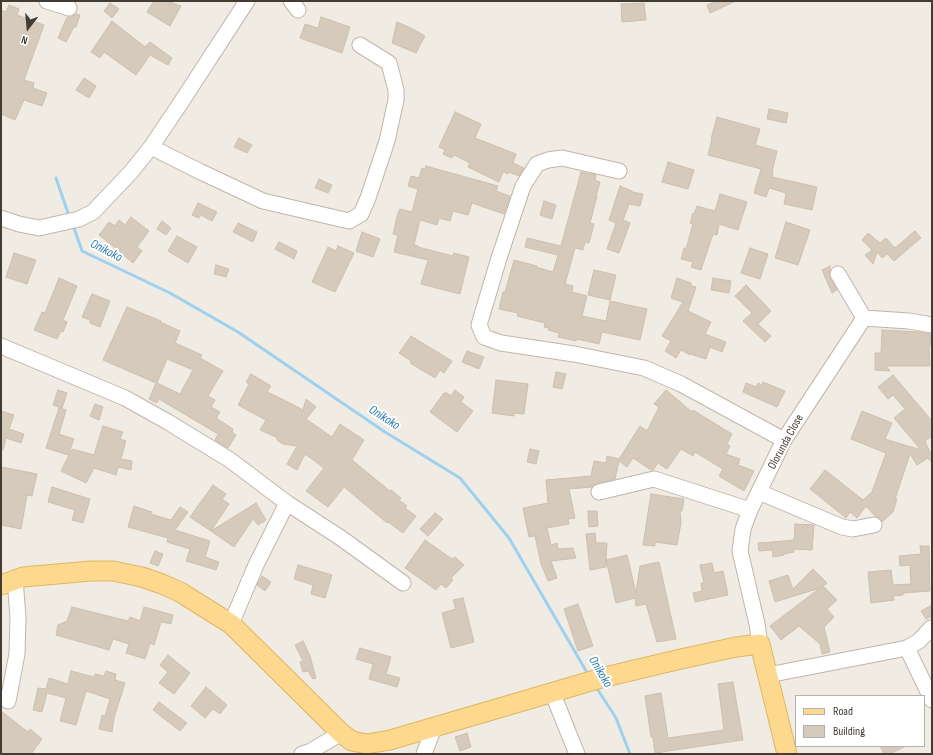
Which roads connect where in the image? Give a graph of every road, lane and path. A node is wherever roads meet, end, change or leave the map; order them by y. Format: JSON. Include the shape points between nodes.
{"nodes":[{"id":1,"x":47,"y":1,"type":"edge"},
{"id":2,"x":247,"y":1,"type":"edge"},
{"id":3,"x":69,"y":8,"type":"dead end"},
{"id":4,"x":360,"y":45,"type":"dead end"},
{"id":5,"x":150,"y":147,"type":"junction"},
{"id":6,"x":619,"y":171,"type":"dead end"},
{"id":7,"x":1,"y":218,"type":"edge"},
{"id":8,"x":838,"y":274,"type":"dead end"},
{"id":9,"x":864,"y":318,"type":"junction"},
{"id":10,"x":932,"y":325,"type":"edge"},
{"id":11,"x":1,"y":346,"type":"edge"},
{"id":12,"x":784,"y":440,"type":"junction"},
{"id":13,"x":599,"y":492,"type":"dead end"},
{"id":14,"x":759,"y":492,"type":"junction"},
{"id":15,"x":287,"y":503,"type":"junction"},
{"id":16,"x":750,"y":510,"type":"junction"},
{"id":17,"x":874,"y":525,"type":"dead end"},
{"id":18,"x":8,"y":582,"type":"edge"},
{"id":19,"x":403,"y":583,"type":"dead end"},
{"id":20,"x":232,"y":624,"type":"junction"},
{"id":21,"x":931,"y":628,"type":"dead end"},
{"id":22,"x":760,"y":644,"type":"junction"},
{"id":23,"x":907,"y":648,"type":"junction"},
{"id":24,"x":768,"y":675,"type":"junction"},
{"id":25,"x":552,"y":692,"type":"junction"},
{"id":26,"x":932,"y":700,"type":"edge"},
{"id":27,"x":8,"y":701,"type":"dead end"},
{"id":28,"x":434,"y":727,"type":"junction"},
{"id":29,"x":340,"y":733,"type":"junction"},
{"id":30,"x":308,"y":753,"type":"edge"},
{"id":31,"x":424,"y":754,"type":"edge"},
{"id":32,"x":577,"y":754,"type":"edge"},
{"id":33,"x":788,"y":754,"type":"edge"}],
"edges":[{"from":1,"to":3,"type":"street"},
{"from":2,"to":5,"type":"street"},
{"from":4,"to":5,"type":"street","via":[[388,63],[396,90],[396,100],[387,141],[368,198],[361,214],[350,221],[263,201]]},
{"from":5,"to":7,"type":"street","via":[[103,203],[79,219],[39,228]]},
{"from":6,"to":12,"type":"street","via":[[562,158],[537,164],[523,186],[499,258],[480,325],[484,337],[501,343],[644,368],[681,384]]},
{"from":8,"to":9,"type":"street"},
{"from":9,"to":10,"type":"street","via":[[909,320]]},
{"from":9,"to":12,"type":"street","name":"Olorunda Close"},
{"from":11,"to":15,"type":"street","via":[[125,398],[230,460]]},
{"from":12,"to":14,"type":"street","name":"Olorunda Close"},
{"from":13,"to":16,"type":"street","via":[[654,479]]},
{"from":14,"to":16,"type":"street","name":"Olorunda Close"},
{"from":14,"to":17,"type":"street","via":[[842,527],[854,529]]},
{"from":15,"to":19,"type":"street"},
{"from":15,"to":20,"type":"street","via":[[256,564]]},
{"from":16,"to":22,"type":"street","name":"Olorunda Close","via":[[743,529],[740,551]]},
{"from":18,"to":20,"type":"main road","via":[[44,574],[113,571],[142,577],[180,592]]},
{"from":18,"to":27,"type":"street","via":[[18,617],[17,654]]},
{"from":20,"to":29,"type":"main road"},
{"from":21,"to":23,"type":"street","via":[[919,641]]},
{"from":22,"to":24,"type":"main road"},
{"from":22,"to":25,"type":"main road","via":[[681,659]]},
{"from":23,"to":24,"type":"street"},
{"from":23,"to":26,"type":"street"},
{"from":24,"to":33,"type":"main road"},
{"from":25,"to":28,"type":"main road"},
{"from":25,"to":32,"type":"street"},
{"from":28,"to":29,"type":"main road","via":[[367,744],[352,742]]},
{"from":28,"to":31,"type":"street"},
{"from":29,"to":30,"type":"street"}]}
